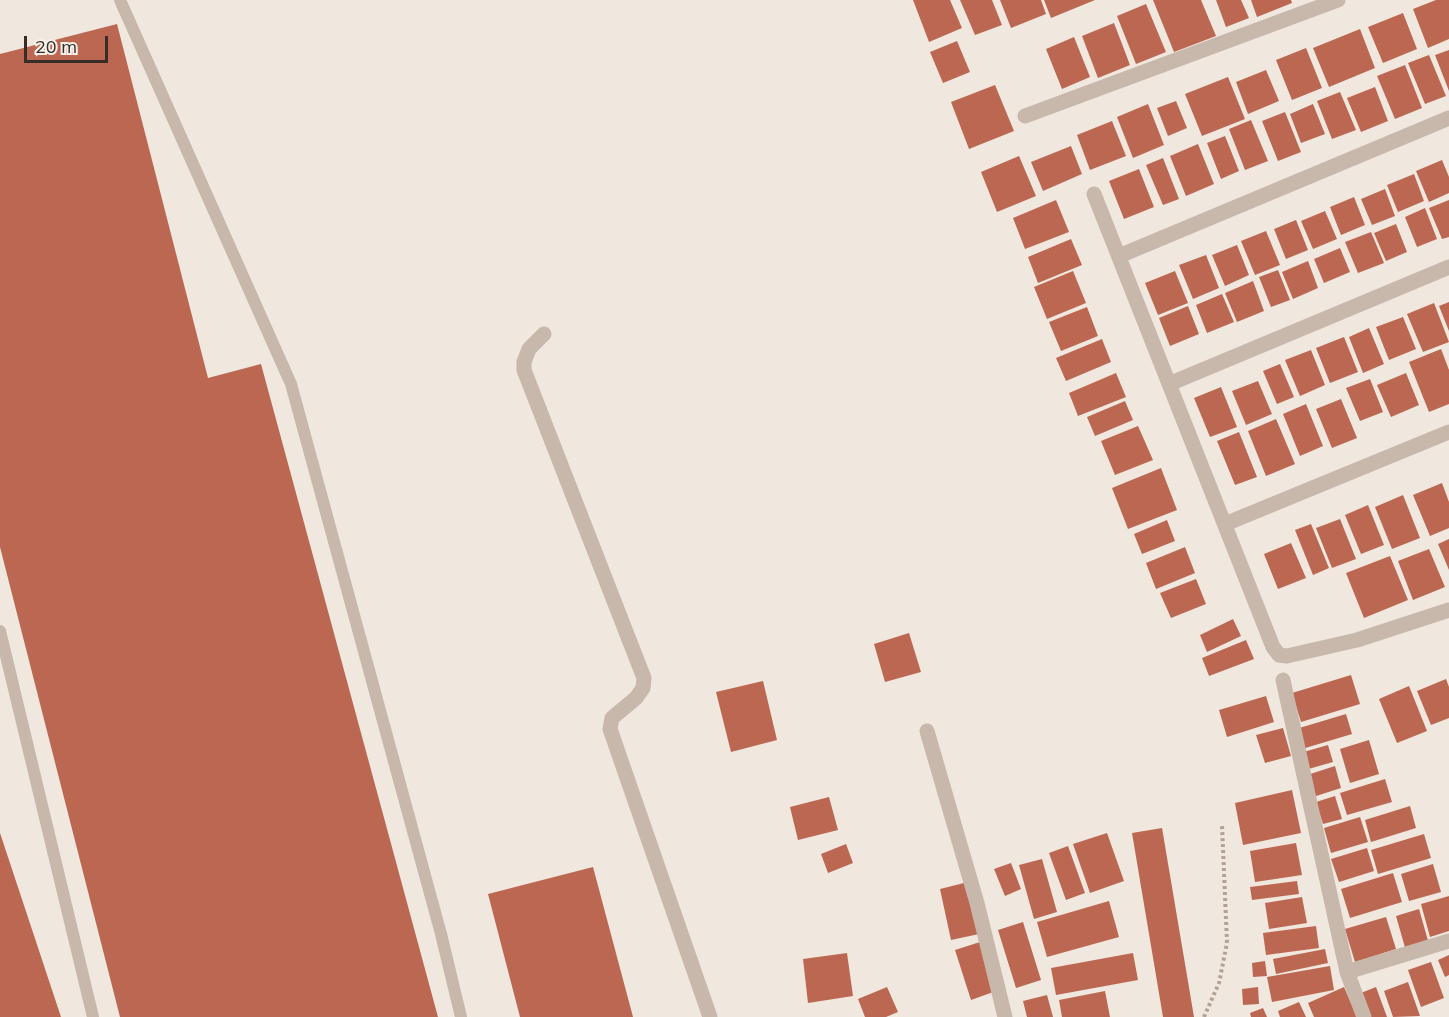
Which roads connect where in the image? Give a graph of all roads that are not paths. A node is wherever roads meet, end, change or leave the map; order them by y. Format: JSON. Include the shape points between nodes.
{"nodes":[{"id":1,"x":120,"y":0,"type":"edge"},
{"id":2,"x":1338,"y":0,"type":"edge"},
{"id":3,"x":1025,"y":116,"type":"dead end"},
{"id":4,"x":1449,"y":118,"type":"edge"},
{"id":5,"x":1094,"y":194,"type":"dead end"},
{"id":6,"x":1119,"y":256,"type":"junction"},
{"id":7,"x":1449,"y":267,"type":"edge"},
{"id":8,"x":544,"y":334,"type":"dead end"},
{"id":9,"x":1169,"y":384,"type":"junction"},
{"id":10,"x":1449,"y":432,"type":"edge"},
{"id":11,"x":1224,"y":522,"type":"junction"},
{"id":12,"x":1449,"y":610,"type":"edge"},
{"id":13,"x":0,"y":631,"type":"edge"},
{"id":14,"x":1283,"y":680,"type":"dead end"},
{"id":15,"x":927,"y":731,"type":"dead end"},
{"id":16,"x":1449,"y":941,"type":"edge"},
{"id":17,"x":1347,"y":972,"type":"junction"},
{"id":18,"x":93,"y":1017,"type":"edge"},
{"id":19,"x":461,"y":1017,"type":"edge"},
{"id":20,"x":710,"y":1017,"type":"edge"},
{"id":21,"x":1005,"y":1017,"type":"edge"},
{"id":22,"x":1364,"y":1017,"type":"edge"}],
"edges":[{"from":1,"to":19,"type":"lane","via":[[291,384]]},
{"from":2,"to":3,"type":"street"},
{"from":4,"to":6,"type":"street"},
{"from":5,"to":6,"type":"street"},
{"from":6,"to":9,"type":"street"},
{"from":7,"to":9,"type":"street"},
{"from":8,"to":20,"type":"street","via":[[529,349],[524,370],[644,678],[643,688],[612,718],[610,729]]},
{"from":9,"to":11,"type":"street"},
{"from":10,"to":11,"type":"street"},
{"from":11,"to":12,"type":"street","via":[[1279,655],[1358,640]]},
{"from":13,"to":18,"type":"lane"},
{"from":14,"to":17,"type":"street"},
{"from":15,"to":21,"type":"street"},
{"from":16,"to":17,"type":"street"},
{"from":17,"to":22,"type":"street"}]}
